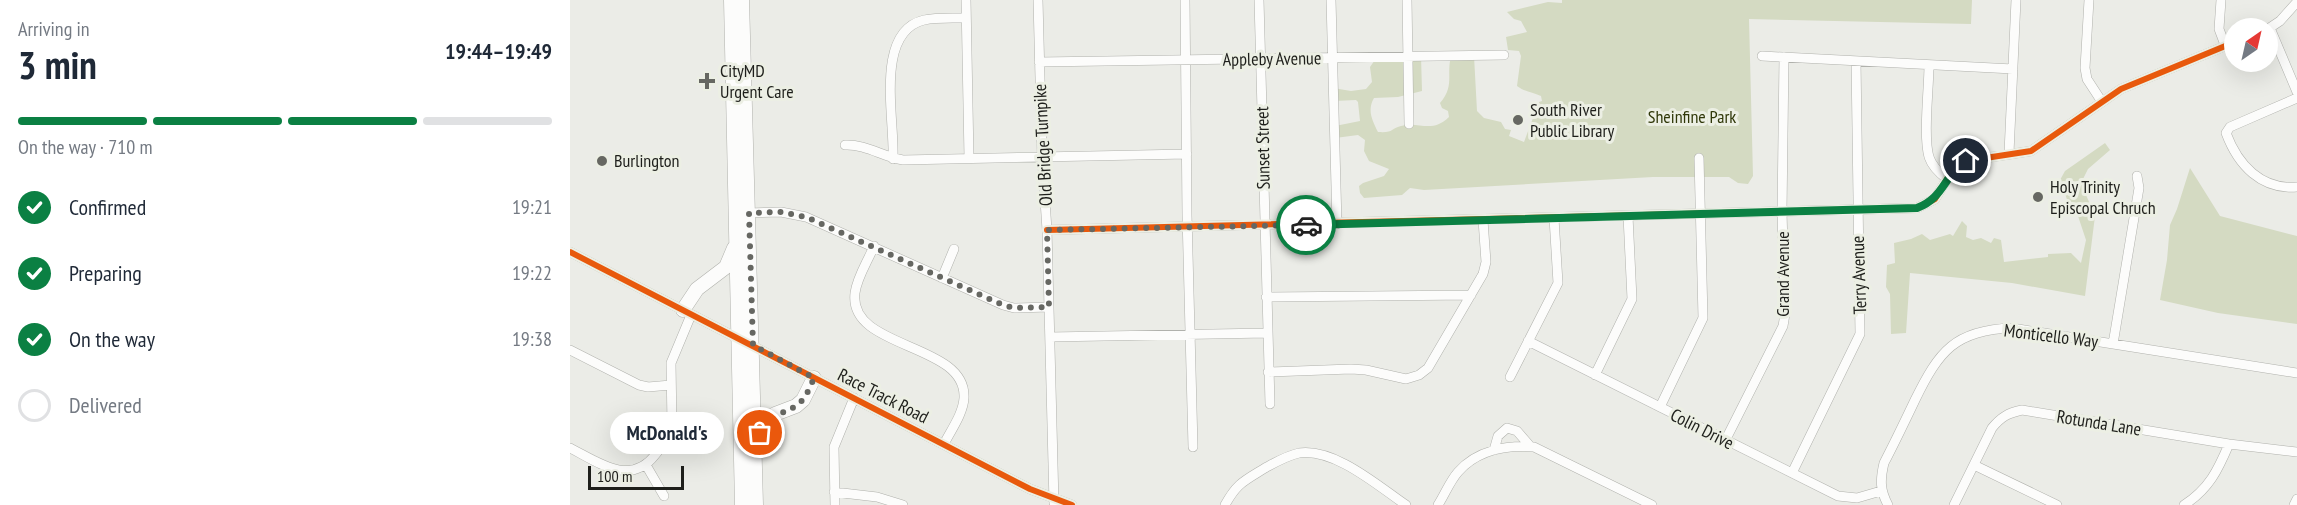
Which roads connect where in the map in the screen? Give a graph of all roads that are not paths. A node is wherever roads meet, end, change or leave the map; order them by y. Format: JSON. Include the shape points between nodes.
{"nodes":[{"id":1,"x":731,"y":0,"type":"edge"},
{"id":2,"x":742,"y":0,"type":"edge"},
{"id":3,"x":966,"y":0,"type":"edge"},
{"id":4,"x":1038,"y":0,"type":"edge"},
{"id":5,"x":1185,"y":0,"type":"edge"},
{"id":6,"x":1259,"y":0,"type":"edge"},
{"id":7,"x":1331,"y":0,"type":"edge"},
{"id":8,"x":1407,"y":0,"type":"edge"},
{"id":9,"x":2016,"y":0,"type":"edge"},
{"id":10,"x":2089,"y":0,"type":"edge"},
{"id":11,"x":2221,"y":0,"type":"edge"},
{"id":12,"x":2297,"y":2,"type":"edge"},
{"id":13,"x":966,"y":18,"type":"junction"},
{"id":14,"x":2278,"y":22,"type":"edge"},
{"id":15,"x":2224,"y":43,"type":"edge"},
{"id":16,"x":2224,"y":45,"type":"edge"},
{"id":17,"x":2278,"y":49,"type":"edge"},
{"id":18,"x":1504,"y":55,"type":"dead end"},
{"id":19,"x":1762,"y":56,"type":"dead end"},
{"id":20,"x":1408,"y":57,"type":"junction"},
{"id":21,"x":1784,"y":57,"type":"junction"},
{"id":22,"x":1333,"y":58,"type":"junction"},
{"id":23,"x":1261,"y":60,"type":"junction"},
{"id":24,"x":1186,"y":61,"type":"junction"},
{"id":25,"x":1856,"y":61,"type":"junction"},
{"id":26,"x":1039,"y":62,"type":"junction"},
{"id":27,"x":1929,"y":64,"type":"junction"},
{"id":28,"x":2013,"y":69,"type":"junction"},
{"id":29,"x":2297,"y":92,"type":"edge"},
{"id":30,"x":2297,"y":99,"type":"edge"},
{"id":31,"x":2102,"y":102,"type":"junction"},
{"id":32,"x":1409,"y":124,"type":"dead end"},
{"id":33,"x":845,"y":146,"type":"dead end"},
{"id":34,"x":2009,"y":153,"type":"junction"},
{"id":35,"x":1186,"y":154,"type":"junction"},
{"id":36,"x":1042,"y":156,"type":"junction"},
{"id":37,"x":969,"y":158,"type":"junction"},
{"id":38,"x":1699,"y":158,"type":"dead end"},
{"id":39,"x":893,"y":159,"type":"junction"},
{"id":40,"x":2137,"y":176,"type":"dead end"},
{"id":41,"x":1947,"y":178,"type":"junction"},
{"id":42,"x":2297,"y":187,"type":"edge"},
{"id":43,"x":1857,"y":211,"type":"junction"},
{"id":44,"x":1782,"y":212,"type":"junction"},
{"id":45,"x":749,"y":213,"type":"junction"},
{"id":46,"x":1700,"y":214,"type":"junction"},
{"id":47,"x":1628,"y":216,"type":"junction"},
{"id":48,"x":1554,"y":218,"type":"junction"},
{"id":49,"x":1484,"y":220,"type":"junction"},
{"id":50,"x":1338,"y":224,"type":"junction"},
{"id":51,"x":1265,"y":226,"type":"junction"},
{"id":52,"x":1187,"y":228,"type":"junction"},
{"id":53,"x":1047,"y":230,"type":"junction"},
{"id":54,"x":736,"y":244,"type":"junction"},
{"id":55,"x":874,"y":246,"type":"junction"},
{"id":56,"x":954,"y":249,"type":"dead end"},
{"id":57,"x":570,"y":252,"type":"edge"},
{"id":58,"x":942,"y":278,"type":"junction"},
{"id":59,"x":1471,"y":295,"type":"junction"},
{"id":60,"x":1266,"y":297,"type":"junction"},
{"id":61,"x":1049,"y":307,"type":"junction"},
{"id":62,"x":687,"y":312,"type":"junction"},
{"id":63,"x":1267,"y":333,"type":"junction"},
{"id":64,"x":1190,"y":335,"type":"junction"},
{"id":65,"x":1050,"y":337,"type":"junction"},
{"id":66,"x":738,"y":338,"type":"junction"},
{"id":67,"x":1528,"y":341,"type":"junction"},
{"id":68,"x":2113,"y":344,"type":"junction"},
{"id":69,"x":753,"y":345,"type":"junction"},
{"id":70,"x":570,"y":350,"type":"edge"},
{"id":71,"x":1268,"y":372,"type":"junction"},
{"id":72,"x":2297,"y":373,"type":"edge"},
{"id":73,"x":1595,"y":375,"type":"junction"},
{"id":74,"x":1510,"y":377,"type":"dead end"},
{"id":75,"x":814,"y":378,"type":"junction"},
{"id":76,"x":671,"y":385,"type":"junction"},
{"id":77,"x":854,"y":398,"type":"junction"},
{"id":78,"x":1270,"y":404,"type":"dead end"},
{"id":79,"x":1660,"y":407,"type":"junction"},
{"id":80,"x":1725,"y":441,"type":"junction"},
{"id":81,"x":756,"y":443,"type":"junction"},
{"id":82,"x":944,"y":444,"type":"junction"},
{"id":83,"x":2229,"y":444,"type":"junction"},
{"id":84,"x":1530,"y":446,"type":"junction"},
{"id":85,"x":1193,"y":447,"type":"dead end"},
{"id":86,"x":570,"y":448,"type":"edge"},
{"id":87,"x":1494,"y":450,"type":"junction"},
{"id":88,"x":2297,"y":452,"type":"edge"},
{"id":89,"x":646,"y":465,"type":"junction"},
{"id":90,"x":1974,"y":465,"type":"junction"},
{"id":91,"x":1792,"y":473,"type":"junction"},
{"id":92,"x":1881,"y":491,"type":"junction"},
{"id":93,"x":834,"y":492,"type":"junction"},
{"id":94,"x":664,"y":496,"type":"dead end"},
{"id":95,"x":2297,"y":499,"type":"edge"},
{"id":96,"x":1054,"y":502,"type":"edge"},
{"id":97,"x":742,"y":505,"type":"edge"},
{"id":98,"x":756,"y":505,"type":"edge"},
{"id":99,"x":835,"y":505,"type":"edge"},
{"id":100,"x":903,"y":505,"type":"edge"},
{"id":101,"x":1072,"y":505,"type":"edge"},
{"id":102,"x":1225,"y":505,"type":"edge"},
{"id":103,"x":1406,"y":505,"type":"edge"},
{"id":104,"x":1438,"y":505,"type":"edge"},
{"id":105,"x":1652,"y":505,"type":"edge"},
{"id":106,"x":1888,"y":505,"type":"edge"},
{"id":107,"x":1954,"y":505,"type":"edge"},
{"id":108,"x":2057,"y":505,"type":"edge"},
{"id":109,"x":2184,"y":505,"type":"edge"},
{"id":110,"x":2294,"y":505,"type":"edge"}],
"edges":[{"from":1,"to":54,"type":"highway"},
{"from":2,"to":45,"type":"highway"},
{"from":3,"to":13,"type":"street"},
{"from":4,"to":26,"type":"street","name":"Old Bridge Turnpike"},
{"from":5,"to":24,"type":"street"},
{"from":6,"to":23,"type":"street","name":"Sunset Street"},
{"from":7,"to":22,"type":"street"},
{"from":8,"to":20,"type":"street"},
{"from":9,"to":28,"type":"street"},
{"from":10,"to":31,"type":"street","via":[[2085,68],[2087,79]]},
{"from":11,"to":15,"type":"street","via":[[2220,33]]},
{"from":12,"to":14,"type":"street"},
{"from":13,"to":37,"type":"street"},
{"from":13,"to":39,"type":"street","via":[[917,22],[895,44],[891,71]]},
{"from":16,"to":31,"type":"street","via":[[2136,82]]},
{"from":17,"to":29,"type":"street"},
{"from":18,"to":20,"type":"street","name":"Appleby Avenue"},
{"from":19,"to":21,"type":"street"},
{"from":20,"to":22,"type":"street","name":"Appleby Avenue"},
{"from":20,"to":32,"type":"street"},
{"from":21,"to":25,"type":"street"},
{"from":21,"to":44,"type":"street","name":"Grand Avenue"},
{"from":22,"to":23,"type":"street","name":"Appleby Avenue"},
{"from":22,"to":50,"type":"street"},
{"from":23,"to":24,"type":"street","name":"Appleby Avenue"},
{"from":23,"to":51,"type":"street","name":"Sunset Street"},
{"from":24,"to":26,"type":"street","name":"Appleby Avenue"},
{"from":24,"to":35,"type":"street"},
{"from":25,"to":27,"type":"street"},
{"from":25,"to":43,"type":"street","name":"Terry Avenue"},
{"from":26,"to":36,"type":"street","name":"Old Bridge Turnpike"},
{"from":27,"to":28,"type":"street"},
{"from":27,"to":41,"type":"street","via":[[1929,157]]},
{"from":28,"to":34,"type":"street"},
{"from":30,"to":42,"type":"street","via":[[2230,127],[2226,133],[2251,174],[2280,187]]},
{"from":31,"to":34,"type":"street","via":[[2036,148]]},
{"from":33,"to":39,"type":"street","via":[[861,146]]},
{"from":34,"to":41,"type":"street","via":[[1966,161]]},
{"from":35,"to":36,"type":"street"},
{"from":35,"to":52,"type":"street"},
{"from":36,"to":37,"type":"street"},
{"from":36,"to":53,"type":"street","name":"Old Bridge Turnpike"},
{"from":37,"to":39,"type":"street"},
{"from":38,"to":46,"type":"street"},
{"from":40,"to":68,"type":"street","via":[[2139,188]]},
{"from":41,"to":43,"type":"street","via":[[1935,199],[1917,208]]},
{"from":43,"to":44,"type":"street"},
{"from":43,"to":91,"type":"street","name":"Terry Avenue","via":[[1860,334]]},
{"from":44,"to":46,"type":"street"},
{"from":44,"to":80,"type":"street","name":"Grand Avenue","via":[[1784,326]]},
{"from":45,"to":55,"type":"street","via":[[781,212],[806,217]]},
{"from":45,"to":69,"type":"highway"},
{"from":46,"to":47,"type":"street"},
{"from":46,"to":79,"type":"street","via":[[1703,318]]},
{"from":47,"to":48,"type":"street"},
{"from":47,"to":73,"type":"street","via":[[1632,299]]},
{"from":48,"to":49,"type":"street"},
{"from":48,"to":67,"type":"street","via":[[1558,284]]},
{"from":49,"to":50,"type":"street"},
{"from":49,"to":59,"type":"street","via":[[1486,262]]},
{"from":50,"to":51,"type":"street"},
{"from":51,"to":52,"type":"street"},
{"from":51,"to":60,"type":"street","name":"Sunset Street"},
{"from":52,"to":53,"type":"street"},
{"from":52,"to":64,"type":"street"},
{"from":53,"to":61,"type":"street","name":"Old Bridge Turnpike"},
{"from":54,"to":62,"type":"highway","via":[[726,267],[697,288]]},
{"from":54,"to":66,"type":"highway"},
{"from":55,"to":58,"type":"street"},
{"from":55,"to":82,"type":"street","via":[[855,292],[856,308],[868,325],[943,364],[959,377],[964,391],[962,406]]},
{"from":56,"to":58,"type":"street"},
{"from":57,"to":62,"type":"street","name":"Race Track Road"},
{"from":58,"to":61,"type":"street","via":[[1014,308]]},
{"from":59,"to":60,"type":"street"},
{"from":59,"to":71,"type":"street","via":[[1428,368],[1419,375],[1406,379],[1351,369]]},
{"from":60,"to":63,"type":"street","name":"Sunset Street"},
{"from":61,"to":65,"type":"street","name":"Old Bridge Turnpike"},
{"from":62,"to":66,"type":"street","name":"Race Track Road"},
{"from":62,"to":76,"type":"street","via":[[671,363]]},
{"from":63,"to":64,"type":"street"},
{"from":63,"to":71,"type":"street","name":"Sunset Street"},
{"from":64,"to":65,"type":"street"},
{"from":64,"to":85,"type":"street"},
{"from":65,"to":96,"type":"street","name":"Old Bridge Turnpike"},
{"from":66,"to":69,"type":"street","name":"Race Track Road"},
{"from":66,"to":97,"type":"highway"},
{"from":67,"to":73,"type":"street","name":"Colin Drive"},
{"from":67,"to":74,"type":"street"},
{"from":68,"to":72,"type":"street","name":"Monticello Way"},
{"from":68,"to":92,"type":"street","name":"Monticello Way","via":[[2012,328],[1989,329],[1961,339],[1929,371],[1884,463]]},
{"from":69,"to":75,"type":"street","name":"Race Track Road"},
{"from":69,"to":81,"type":"highway"},
{"from":70,"to":76,"type":"street","via":[[639,385]]},
{"from":71,"to":78,"type":"street","name":"Sunset Street"},
{"from":73,"to":79,"type":"street","name":"Colin Drive"},
{"from":75,"to":77,"type":"street","name":"Race Track Road"},
{"from":75,"to":81,"type":"highway","via":[[796,406],[768,419]]},
{"from":76,"to":89,"type":"street","via":[[670,434]]},
{"from":77,"to":82,"type":"street","name":"Race Track Road"},
{"from":77,"to":93,"type":"street","via":[[834,447]]},
{"from":79,"to":80,"type":"street","name":"Colin Drive"},
{"from":80,"to":91,"type":"street","name":"Colin Drive"},
{"from":81,"to":98,"type":"highway"},
{"from":82,"to":96,"type":"street","name":"Race Track Road"},
{"from":83,"to":88,"type":"street","name":"Rotunda Lane"},
{"from":83,"to":90,"type":"street","name":"Rotunda Lane","via":[[2022,410],[2000,418]]},
{"from":83,"to":109,"type":"street","via":[[2204,491]]},
{"from":84,"to":87,"type":"street"},
{"from":84,"to":87,"type":"street","via":[[1517,431],[1507,428],[1498,436]]},
{"from":84,"to":105,"type":"street"},
{"from":86,"to":89,"type":"street","via":[[619,471]]},
{"from":87,"to":104,"type":"street","via":[[1475,458],[1458,472]]},
{"from":89,"to":94,"type":"street"},
{"from":90,"to":107,"type":"street","name":"Rotunda Lane"},
{"from":90,"to":108,"type":"street"},
{"from":91,"to":92,"type":"street","name":"Colin Drive","via":[[1846,498]]},
{"from":92,"to":106,"type":"street"},
{"from":93,"to":99,"type":"street"},
{"from":93,"to":100,"type":"street","via":[[877,497]]},
{"from":95,"to":110,"type":"street"},
{"from":96,"to":101,"type":"street","name":"Race Track Road"},
{"from":102,"to":103,"type":"street","via":[[1233,488],[1281,459],[1316,453],[1340,461]]}]}
